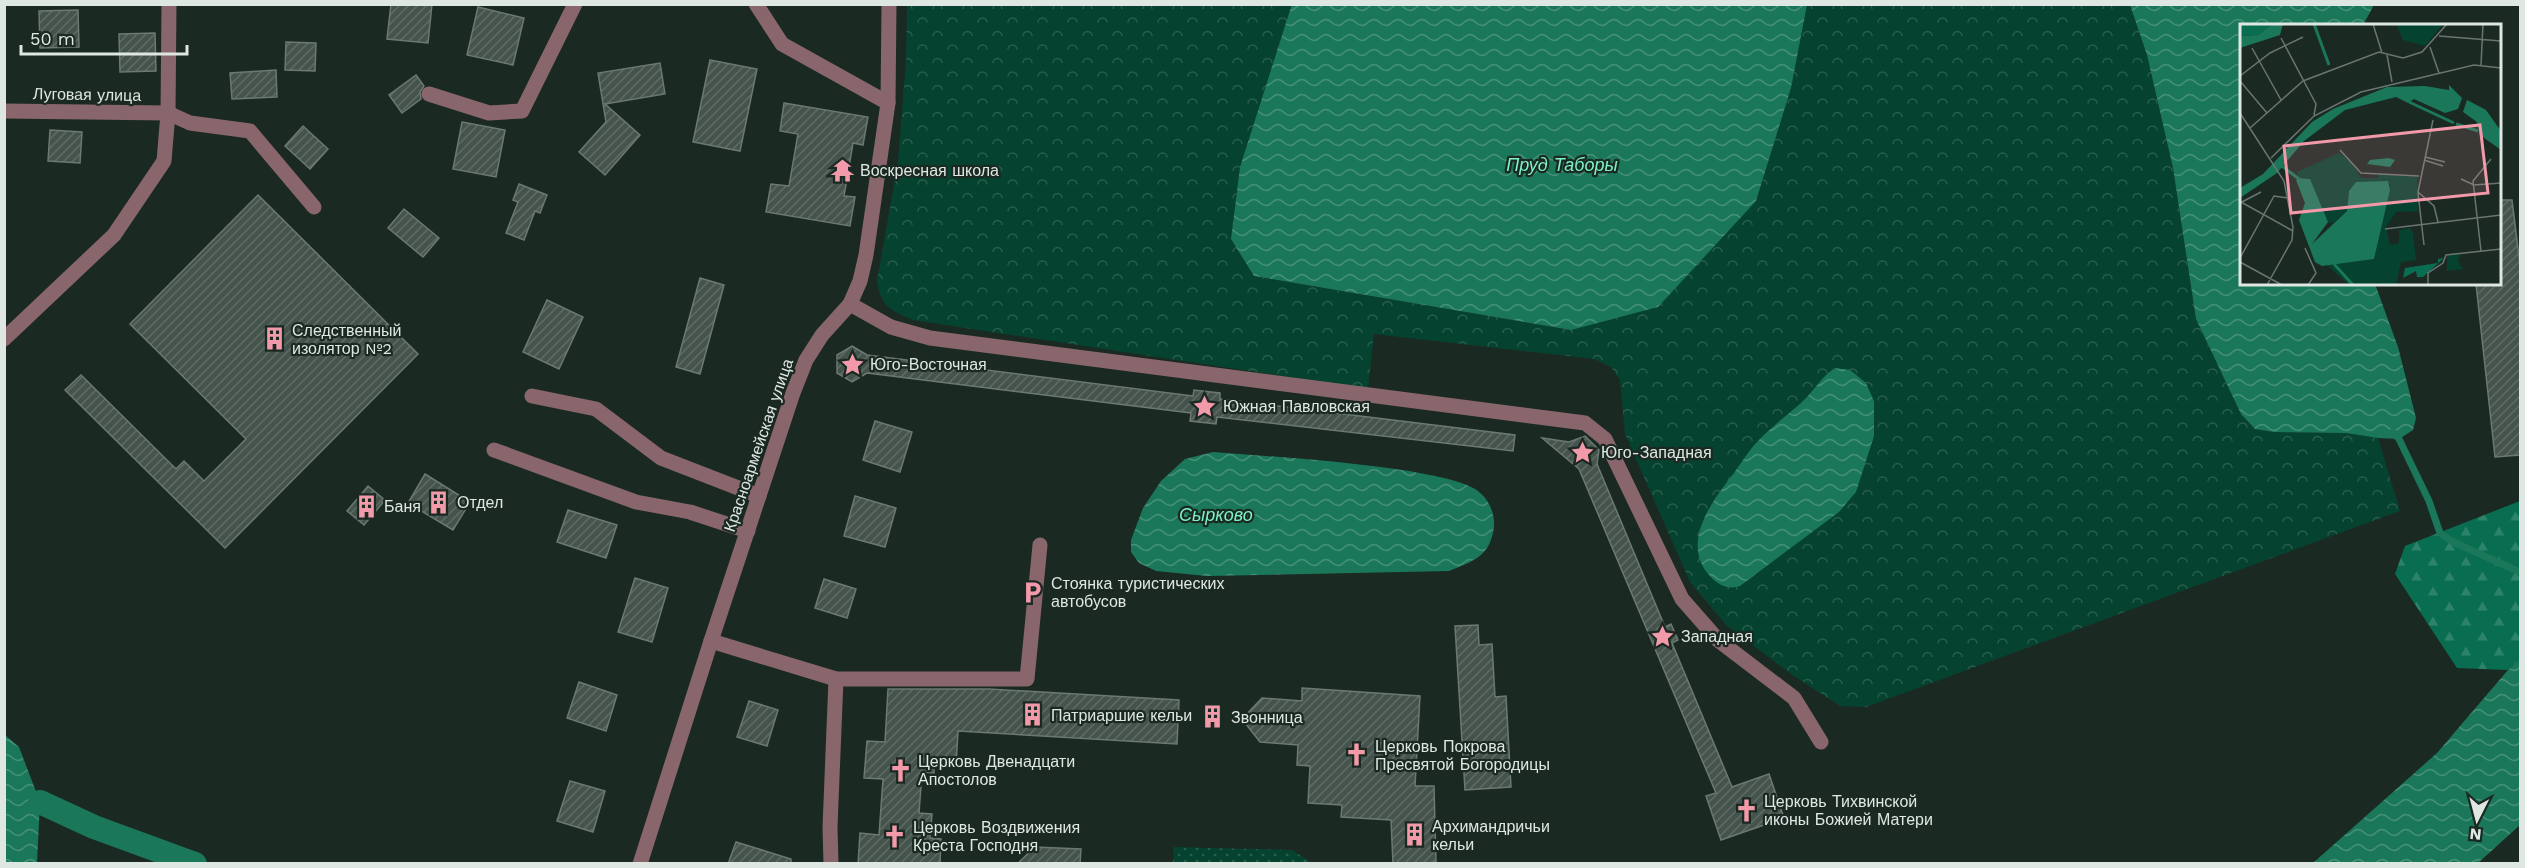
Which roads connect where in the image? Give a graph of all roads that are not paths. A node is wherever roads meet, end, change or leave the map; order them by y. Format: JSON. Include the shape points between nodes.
{"nodes":[{"id":1,"x":169,"y":4,"type":"edge"},
{"id":2,"x":575,"y":4,"type":"edge"},
{"id":3,"x":756,"y":4,"type":"edge"},
{"id":4,"x":889,"y":4,"type":"edge"},
{"id":5,"x":429,"y":94,"type":"dead end"},
{"id":6,"x":888,"y":103,"type":"junction"},
{"id":7,"x":4,"y":111,"type":"edge"},
{"id":8,"x":168,"y":113,"type":"junction"},
{"id":9,"x":314,"y":207,"type":"dead end"},
{"id":10,"x":850,"y":304,"type":"junction"},
{"id":11,"x":4,"y":339,"type":"edge"},
{"id":12,"x":532,"y":396,"type":"dead end"},
{"id":13,"x":494,"y":450,"type":"dead end"},
{"id":14,"x":759,"y":496,"type":"junction"},
{"id":15,"x":748,"y":531,"type":"junction"},
{"id":16,"x":1040,"y":545,"type":"dead end"},
{"id":17,"x":711,"y":641,"type":"junction"},
{"id":18,"x":836,"y":680,"type":"junction"},
{"id":19,"x":1821,"y":742,"type":"dead end"},
{"id":20,"x":640,"y":864,"type":"edge"},
{"id":21,"x":831,"y":864,"type":"edge"}],
"edges":[{"from":1,"to":8,"type":"street"},
{"from":2,"to":5,"type":"street","via":[[522,111],[489,113]]},
{"from":3,"to":6,"type":"street","via":[[782,44]]},
{"from":4,"to":6,"type":"street","name":"Красноармейская улица"},
{"from":6,"to":10,"type":"street","name":"Красноармейская улица","via":[[866,255]]},
{"from":7,"to":8,"type":"street","name":"Луговая улица"},
{"from":8,"to":9,"type":"street","via":[[190,123],[250,131]]},
{"from":8,"to":11,"type":"street","via":[[164,162],[114,235]]},
{"from":10,"to":14,"type":"street","name":"Красноармейская улица","via":[[806,360]]},
{"from":10,"to":19,"type":"street","via":[[891,327],[930,338],[1585,423],[1605,439],[1683,599],[1718,640],[1794,698]]},
{"from":12,"to":14,"type":"street","via":[[596,409],[661,458]]},
{"from":13,"to":15,"type":"street","via":[[636,502],[690,512]]},
{"from":14,"to":15,"type":"street","name":"Красноармейская улица"},
{"from":15,"to":17,"type":"street","name":"Красноармейская улица"},
{"from":16,"to":18,"type":"street","via":[[1027,679]]},
{"from":17,"to":18,"type":"street"},
{"from":17,"to":20,"type":"street","name":"Красноармейская улица"},
{"from":18,"to":21,"type":"street"}]}
